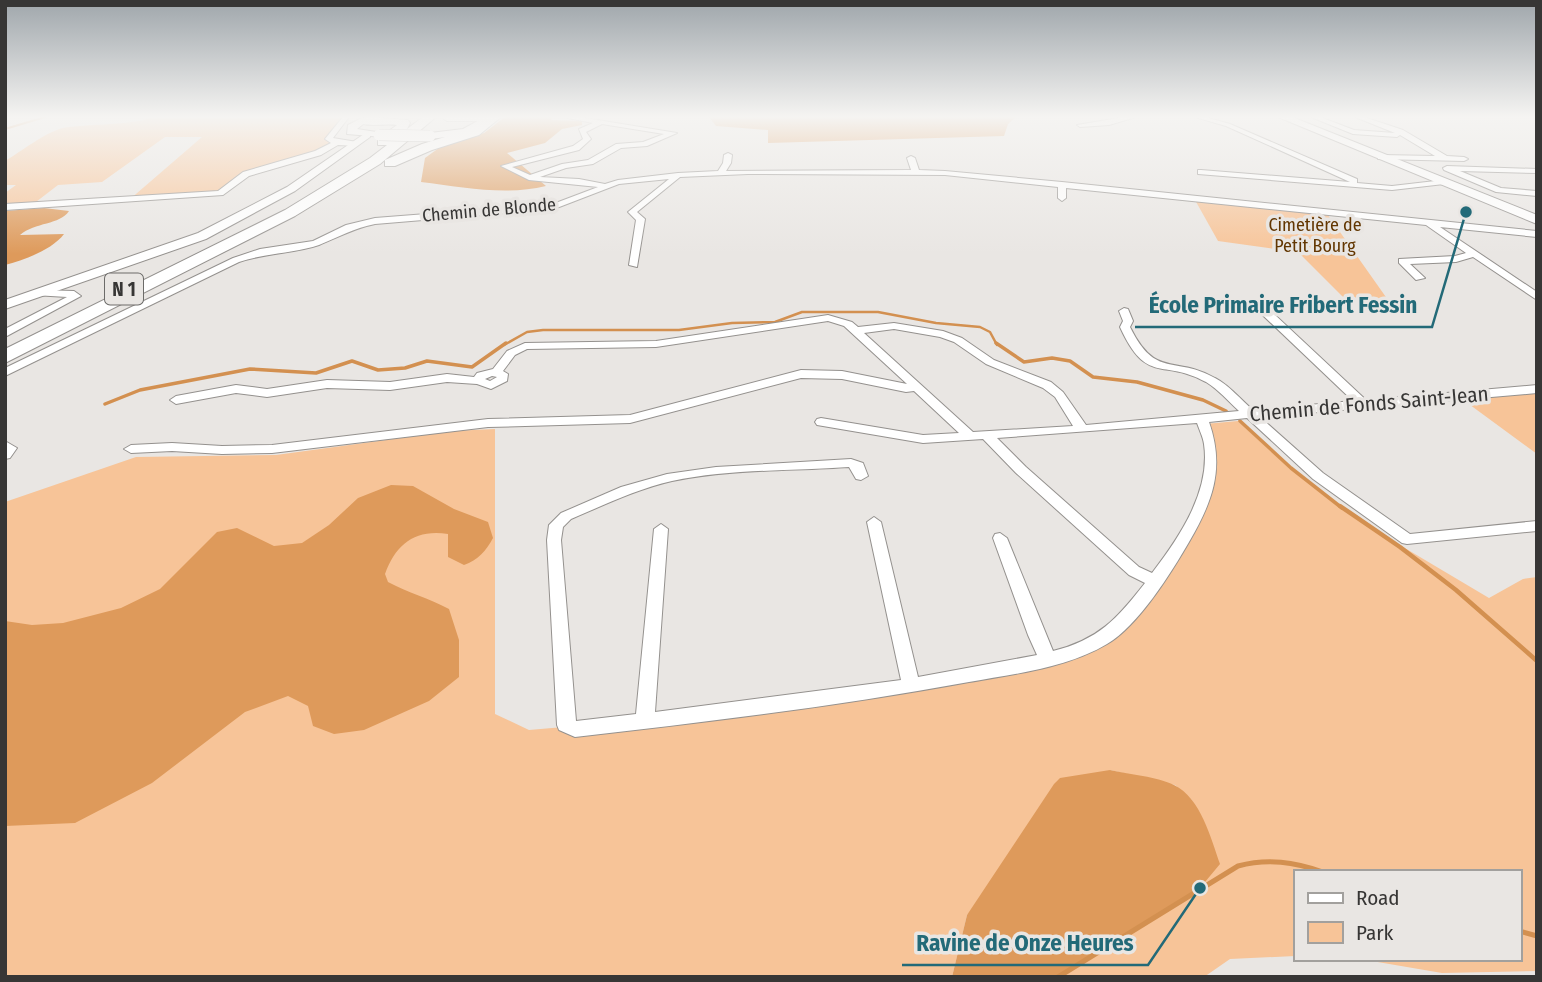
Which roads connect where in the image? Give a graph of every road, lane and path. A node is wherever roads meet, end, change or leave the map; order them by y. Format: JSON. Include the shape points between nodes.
{"nodes":[{"id":1,"x":284,"y":163,"type":"edge"},
{"id":2,"x":328,"y":163,"type":"edge"},
{"id":3,"x":365,"y":163,"type":"edge"},
{"id":4,"x":366,"y":163,"type":"edge"},
{"id":5,"x":392,"y":163,"type":"edge"},
{"id":6,"x":517,"y":163,"type":"edge"},
{"id":7,"x":585,"y":163,"type":"edge"},
{"id":8,"x":727,"y":163,"type":"edge"},
{"id":9,"x":912,"y":163,"type":"edge"},
{"id":10,"x":1310,"y":163,"type":"edge"},
{"id":11,"x":1396,"y":163,"type":"edge"},
{"id":12,"x":1444,"y":163,"type":"edge"},
{"id":13,"x":1444,"y":163,"type":"edge"},
{"id":14,"x":1447,"y":163,"type":"edge"},
{"id":15,"x":1513,"y":163,"type":"edge"},
{"id":16,"x":1450,"y":165,"type":"junction"},
{"id":17,"x":1503,"y":170,"type":"junction"},
{"id":18,"x":1537,"y":171,"type":"edge"},
{"id":19,"x":721,"y":172,"type":"junction"},
{"id":20,"x":915,"y":172,"type":"junction"},
{"id":21,"x":1201,"y":172,"type":"dead end"},
{"id":22,"x":679,"y":174,"type":"junction"},
{"id":23,"x":529,"y":178,"type":"junction"},
{"id":24,"x":1444,"y":182,"type":"junction"},
{"id":25,"x":1537,"y":182,"type":"edge"},
{"id":26,"x":1062,"y":184,"type":"junction"},
{"id":27,"x":604,"y":186,"type":"junction"},
{"id":28,"x":1361,"y":186,"type":"junction"},
{"id":29,"x":1537,"y":194,"type":"edge"},
{"id":30,"x":316,"y":197,"type":"junction"},
{"id":31,"x":1062,"y":198,"type":"dead end"},
{"id":32,"x":5,"y":207,"type":"edge"},
{"id":33,"x":1537,"y":220,"type":"edge"},
{"id":34,"x":1428,"y":222,"type":"junction"},
{"id":35,"x":1534,"y":234,"type":"edge"},
{"id":36,"x":1473,"y":254,"type":"junction"},
{"id":37,"x":634,"y":265,"type":"dead end"},
{"id":38,"x":1420,"y":278,"type":"dead end"},
{"id":39,"x":38,"y":293,"type":"junction"},
{"id":40,"x":1537,"y":297,"type":"edge"},
{"id":41,"x":1256,"y":303,"type":"dead end"},
{"id":42,"x":5,"y":304,"type":"edge"},
{"id":43,"x":1124,"y":311,"type":"dead end"},
{"id":44,"x":856,"y":331,"type":"junction"},
{"id":45,"x":5,"y":334,"type":"edge"},
{"id":46,"x":5,"y":349,"type":"edge"},
{"id":47,"x":5,"y":357,"type":"edge"},
{"id":48,"x":5,"y":373,"type":"edge"},
{"id":49,"x":918,"y":387,"type":"junction"},
{"id":50,"x":1537,"y":389,"type":"edge"},
{"id":51,"x":176,"y":400,"type":"dead end"},
{"id":52,"x":1364,"y":405,"type":"junction"},
{"id":53,"x":1251,"y":415,"type":"junction"},
{"id":54,"x":1202,"y":418,"type":"junction"},
{"id":55,"x":821,"y":422,"type":"dead end"},
{"id":56,"x":1082,"y":429,"type":"junction"},
{"id":57,"x":986,"y":435,"type":"junction"},
{"id":58,"x":970,"y":436,"type":"junction"},
{"id":59,"x":5,"y":445,"type":"edge"},
{"id":60,"x":131,"y":449,"type":"dead end"},
{"id":61,"x":5,"y":455,"type":"edge"},
{"id":62,"x":861,"y":475,"type":"dead end"},
{"id":63,"x":874,"y":522,"type":"dead end"},
{"id":64,"x":1537,"y":526,"type":"edge"},
{"id":65,"x":661,"y":529,"type":"dead end"},
{"id":66,"x":1000,"y":538,"type":"dead end"},
{"id":67,"x":1154,"y":581,"type":"junction"},
{"id":68,"x":1048,"y":659,"type":"junction"},
{"id":69,"x":911,"y":685,"type":"junction"},
{"id":70,"x":645,"y":720,"type":"junction"}],
"edges":[{"from":1,"to":32,"type":"street","via":[[246,174],[219,193]]},
{"from":2,"to":39,"type":"street","via":[[291,189],[202,236]]},
{"from":3,"to":46,"type":"highway","number":"N 1","via":[[267,218]]},
{"from":4,"to":30,"type":"highway","number":"N 1"},
{"from":5,"to":30,"type":"highway"},
{"from":6,"to":23,"type":"street","via":[[505,166]]},
{"from":7,"to":23,"type":"street"},
{"from":8,"to":19,"type":"street"},
{"from":9,"to":20,"type":"street"},
{"from":10,"to":28,"type":"street"},
{"from":11,"to":24,"type":"main road"},
{"from":12,"to":16,"type":"street"},
{"from":13,"to":16,"type":"street"},
{"from":14,"to":16,"type":"street"},
{"from":15,"to":16,"type":"street"},
{"from":16,"to":17,"type":"street"},
{"from":16,"to":29,"type":"street","via":[[1499,190]]},
{"from":17,"to":18,"type":"street"},
{"from":17,"to":25,"type":"street"},
{"from":19,"to":20,"type":"street","name":"Chemin de Blonde"},
{"from":19,"to":22,"type":"street","name":"Chemin de Blonde"},
{"from":20,"to":26,"type":"street","name":"Chemin de Blonde"},
{"from":21,"to":28,"type":"street"},
{"from":22,"to":27,"type":"street","name":"Chemin de Blonde"},
{"from":22,"to":37,"type":"street","via":[[632,212],[641,219]]},
{"from":23,"to":27,"type":"street"},
{"from":24,"to":28,"type":"street"},
{"from":24,"to":33,"type":"main road"},
{"from":26,"to":31,"type":"street"},
{"from":26,"to":34,"type":"street","name":"Chemin de Blonde"},
{"from":27,"to":48,"type":"street","name":"Chemin de Blonde","via":[[554,206],[368,222],[305,246],[252,254]]},
{"from":30,"to":47,"type":"highway","number":"N 1"},
{"from":34,"to":35,"type":"street","name":"Chemin de Blonde"},
{"from":34,"to":36,"type":"street"},
{"from":36,"to":38,"type":"street","via":[[1402,261]]},
{"from":36,"to":40,"type":"street"},
{"from":39,"to":42,"type":"street"},
{"from":39,"to":45,"type":"street","via":[[76,296]]},
{"from":41,"to":52,"type":"street"},
{"from":43,"to":53,"type":"street","via":[[1132,343],[1145,359],[1165,368],[1201,374]]},
{"from":44,"to":49,"type":"street"},
{"from":44,"to":51,"type":"street","via":[[828,318],[656,344],[538,344],[517,349],[496,372],[484,373],[478,381],[447,378],[390,386],[327,384],[267,393],[236,388]]},
{"from":44,"to":56,"type":"street","via":[[894,326],[958,340],[990,362],[1047,385]]},
{"from":49,"to":58,"type":"street"},
{"from":49,"to":60,"type":"street","via":[[842,375],[801,374],[630,419],[488,423],[272,449]]},
{"from":50,"to":52,"type":"street","name":"Chemin de Fonds Saint-Jean"},
{"from":52,"to":53,"type":"street","name":"Chemin de Fonds Saint-Jean"},
{"from":53,"to":54,"type":"street","name":"Chemin de Fonds Saint-Jean"},
{"from":53,"to":64,"type":"street","via":[[1318,476],[1407,540]]},
{"from":54,"to":56,"type":"street","name":"Chemin de Fonds Saint-Jean"},
{"from":54,"to":67,"type":"street","via":[[1210,433],[1210,486],[1201,509]]},
{"from":55,"to":58,"type":"street","name":"Chemin de Fonds Saint-Jean","via":[[923,439]]},
{"from":56,"to":57,"type":"street","name":"Chemin de Fonds Saint-Jean"},
{"from":57,"to":58,"type":"street","name":"Chemin de Fonds Saint-Jean"},
{"from":57,"to":67,"type":"street","via":[[1134,571]]},
{"from":59,"to":61,"type":"street","via":[[9,448]]},
{"from":62,"to":70,"type":"street","via":[[851,463],[672,477],[581,508],[556,525],[566,725],[575,729]]},
{"from":63,"to":69,"type":"street"},
{"from":65,"to":70,"type":"street"},
{"from":66,"to":68,"type":"street"},
{"from":67,"to":68,"type":"street","via":[[1114,632]]},
{"from":68,"to":69,"type":"street"},
{"from":69,"to":70,"type":"street"}]}
